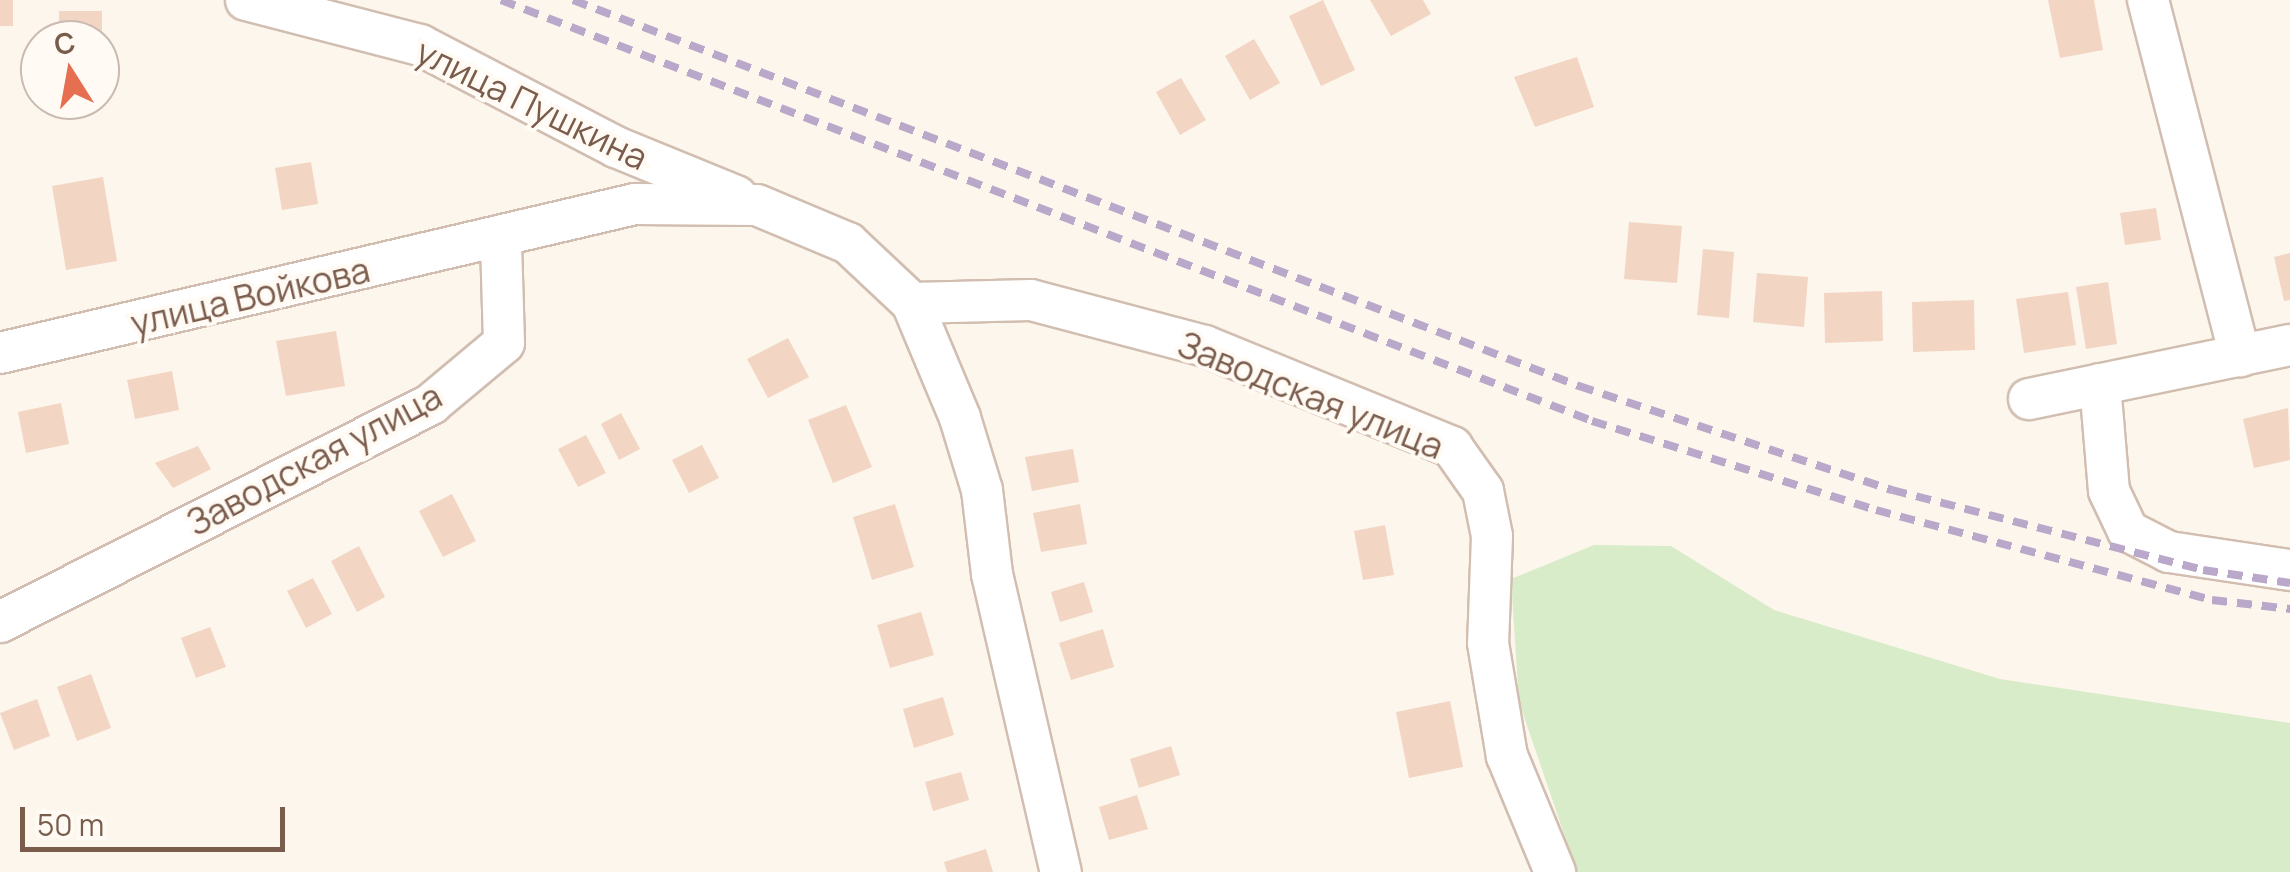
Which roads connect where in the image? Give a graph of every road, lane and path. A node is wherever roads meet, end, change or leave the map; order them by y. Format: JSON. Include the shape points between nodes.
{"nodes":[{"id":1,"x":246,"y":0,"type":"edge"},
{"id":2,"x":2148,"y":0,"type":"edge"},
{"id":3,"x":757,"y":204,"type":"junction"},
{"id":4,"x":501,"y":240,"type":"junction"},
{"id":5,"x":912,"y":303,"type":"junction"},
{"id":6,"x":2290,"y":345,"type":"edge"},
{"id":7,"x":0,"y":353,"type":"edge"},
{"id":8,"x":2240,"y":356,"type":"junction"},
{"id":9,"x":2100,"y":384,"type":"junction"},
{"id":10,"x":2029,"y":398,"type":"dead end"},
{"id":11,"x":2290,"y":570,"type":"edge"},
{"id":12,"x":0,"y":622,"type":"edge"},
{"id":13,"x":1061,"y":872,"type":"edge"},
{"id":14,"x":1554,"y":872,"type":"edge"}],
"edges":[{"from":1,"to":3,"type":"street","name":"улица Пушкина","via":[[420,45],[616,147]]},
{"from":2,"to":8,"type":"street"},
{"from":3,"to":4,"type":"street","via":[[635,204]]},
{"from":3,"to":5,"type":"street","via":[[848,242]]},
{"from":4,"to":7,"type":"street","name":"улица Войкова"},
{"from":4,"to":12,"type":"street","name":"Заводская улица","via":[[504,344],[432,404]]},
{"from":5,"to":13,"type":"street","via":[[982,490],[992,574]]},
{"from":5,"to":14,"type":"street","name":"Заводская улица","via":[[1031,300],[1186,341],[1452,447],[1483,491],[1492,536],[1488,643],[1507,756]]},
{"from":6,"to":8,"type":"street"},
{"from":8,"to":9,"type":"street"},
{"from":9,"to":10,"type":"street"},
{"from":9,"to":11,"type":"street","via":[[2108,491],[2128,530],[2169,552]]}]}
